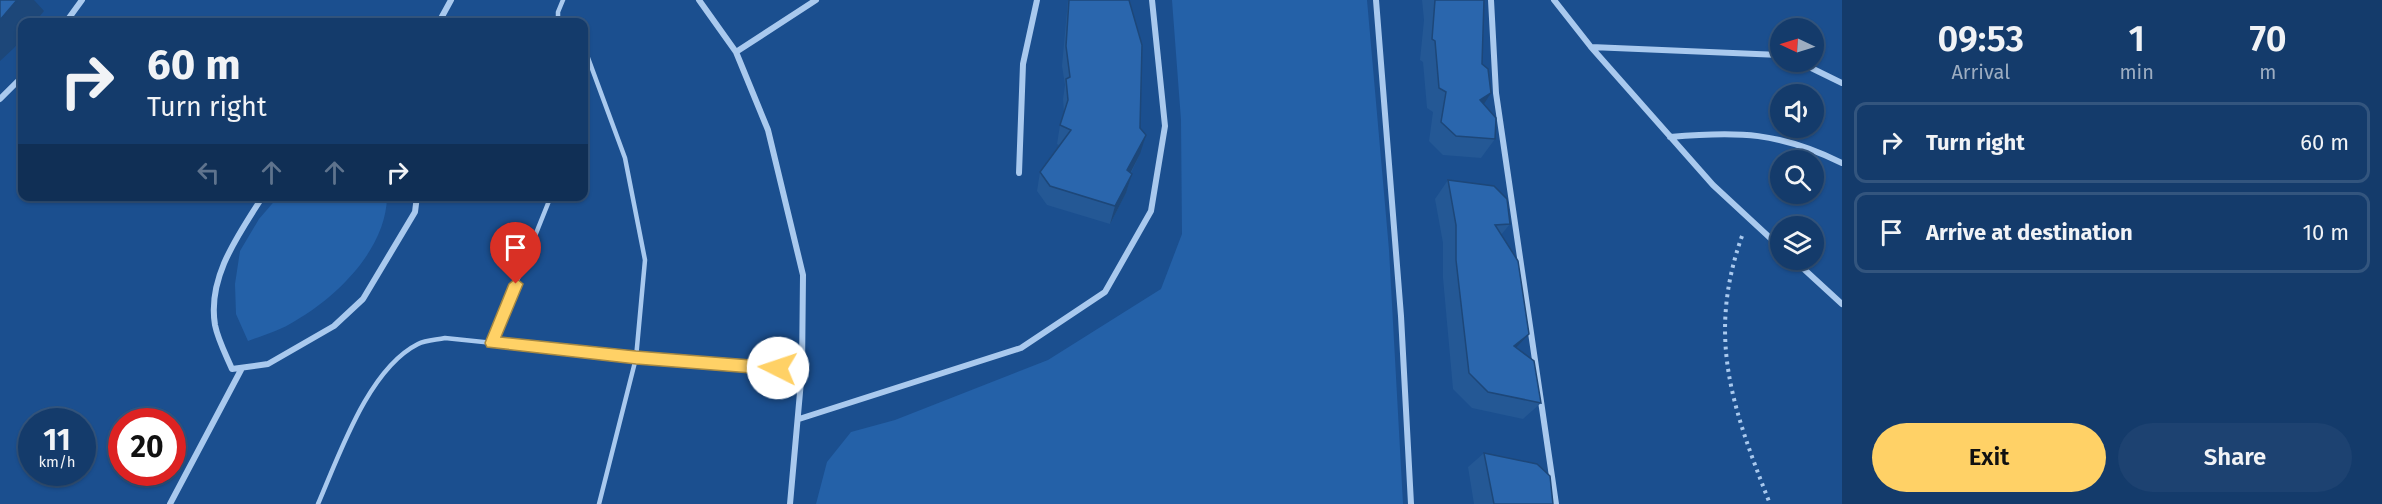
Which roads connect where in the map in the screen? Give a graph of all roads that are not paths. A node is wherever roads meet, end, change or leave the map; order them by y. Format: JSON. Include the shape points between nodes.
{"nodes":[{"id":1,"x":82,"y":0,"type":"edge"},
{"id":2,"x":451,"y":0,"type":"edge"},
{"id":3,"x":563,"y":0,"type":"edge"},
{"id":4,"x":699,"y":0,"type":"edge"},
{"id":5,"x":816,"y":0,"type":"edge"},
{"id":6,"x":1037,"y":0,"type":"edge"},
{"id":7,"x":1152,"y":0,"type":"edge"},
{"id":8,"x":1376,"y":0,"type":"edge"},
{"id":9,"x":1491,"y":0,"type":"edge"},
{"id":10,"x":1554,"y":0,"type":"edge"},
{"id":11,"x":69,"y":18,"type":"edge"},
{"id":12,"x":441,"y":18,"type":"edge"},
{"id":13,"x":558,"y":18,"type":"edge"},
{"id":14,"x":1591,"y":47,"type":"junction"},
{"id":15,"x":736,"y":52,"type":"junction"},
{"id":16,"x":1770,"y":54,"type":"edge"},
{"id":17,"x":588,"y":58,"type":"edge"},
{"id":18,"x":1819,"y":72,"type":"edge"},
{"id":19,"x":18,"y":81,"type":"edge"},
{"id":20,"x":1842,"y":83,"type":"edge"},
{"id":21,"x":0,"y":99,"type":"edge"},
{"id":22,"x":1671,"y":137,"type":"junction"},
{"id":23,"x":1842,"y":163,"type":"edge"},
{"id":24,"x":1019,"y":173,"type":"dead end"},
{"id":25,"x":260,"y":201,"type":"edge"},
{"id":26,"x":417,"y":201,"type":"edge"},
{"id":27,"x":550,"y":201,"type":"edge"},
{"id":28,"x":1770,"y":238,"type":"edge"},
{"id":29,"x":1805,"y":270,"type":"edge"},
{"id":30,"x":1842,"y":304,"type":"edge"},
{"id":31,"x":492,"y":343,"type":"junction"},
{"id":32,"x":636,"y":358,"type":"junction"},
{"id":33,"x":242,"y":368,"type":"junction"},
{"id":34,"x":802,"y":370,"type":"junction"},
{"id":35,"x":799,"y":419,"type":"junction"},
{"id":36,"x":170,"y":504,"type":"edge"},
{"id":37,"x":318,"y":504,"type":"edge"},
{"id":38,"x":599,"y":504,"type":"edge"},
{"id":39,"x":790,"y":504,"type":"edge"},
{"id":40,"x":1411,"y":504,"type":"edge"},
{"id":41,"x":1556,"y":504,"type":"edge"}],
"edges":[{"from":1,"to":11,"type":"street"},
{"from":2,"to":12,"type":"street"},
{"from":3,"to":13,"type":"lane"},
{"from":4,"to":15,"type":"street"},
{"from":5,"to":15,"type":"street"},
{"from":6,"to":24,"type":"street","via":[[1026,32],[1019,91]]},
{"from":7,"to":35,"type":"street","via":[[1165,126],[1151,212],[1105,292],[1021,348]]},
{"from":8,"to":40,"type":"street","via":[[1401,316]]},
{"from":9,"to":41,"type":"street","via":[[1496,93]]},
{"from":10,"to":14,"type":"street"},
{"from":14,"to":16,"type":"street"},
{"from":14,"to":22,"type":"street"},
{"from":15,"to":34,"type":"street","via":[[768,130],[803,275]]},
{"from":17,"to":32,"type":"lane","via":[[625,158],[645,260]]},
{"from":18,"to":20,"type":"street"},
{"from":19,"to":21,"type":"street"},
{"from":22,"to":23,"type":"street","via":[[1726,132],[1771,136],[1807,145]]},
{"from":22,"to":28,"type":"street","via":[[1713,185]]},
{"from":25,"to":33,"type":"street","via":[[229,255],[215,291],[215,325],[232,369]]},
{"from":26,"to":33,"type":"street","via":[[416,212],[363,299],[334,326],[299,347],[268,364]]},
{"from":27,"to":31,"type":"lane"},
{"from":29,"to":30,"type":"street"},
{"from":31,"to":32,"type":"lane"},
{"from":31,"to":37,"type":"lane","via":[[446,338],[418,344],[391,366],[364,404]]},
{"from":32,"to":34,"type":"lane"},
{"from":32,"to":38,"type":"lane"},
{"from":33,"to":36,"type":"street"},
{"from":34,"to":35,"type":"street"},
{"from":35,"to":39,"type":"street"}]}
